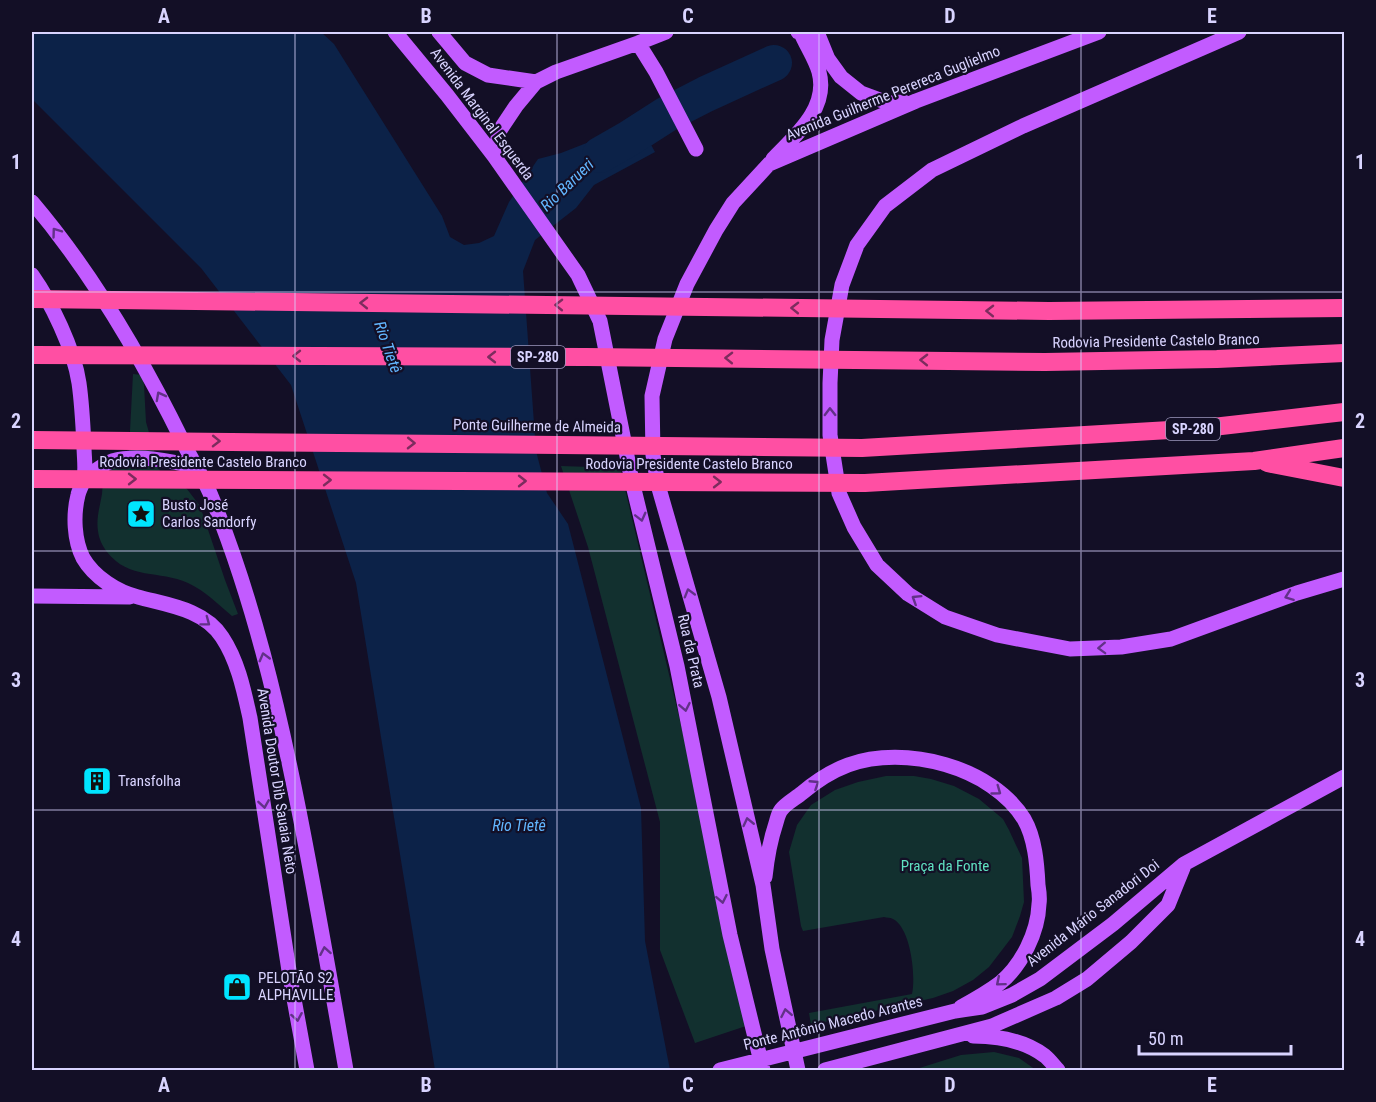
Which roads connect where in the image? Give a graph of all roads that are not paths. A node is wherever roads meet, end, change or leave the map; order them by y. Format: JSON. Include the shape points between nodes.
{"nodes":[{"id":1,"x":395,"y":32,"type":"edge"},
{"id":2,"x":439,"y":32,"type":"edge"},
{"id":3,"x":666,"y":32,"type":"edge"},
{"id":4,"x":798,"y":32,"type":"edge"},
{"id":5,"x":817,"y":32,"type":"edge"},
{"id":6,"x":1099,"y":32,"type":"edge"},
{"id":7,"x":1239,"y":32,"type":"edge"},
{"id":8,"x":638,"y":43,"type":"junction"},
{"id":9,"x":536,"y":82,"type":"junction"},
{"id":10,"x":916,"y":101,"type":"junction"},
{"id":11,"x":696,"y":149,"type":"dead end"},
{"id":12,"x":498,"y":161,"type":"junction"},
{"id":13,"x":769,"y":164,"type":"junction"},
{"id":14,"x":32,"y":202,"type":"edge"},
{"id":15,"x":559,"y":249,"type":"joint"},
{"id":16,"x":704,"y":251,"type":"joint"},
{"id":17,"x":32,"y":275,"type":"edge"},
{"id":18,"x":32,"y":299,"type":"edge"},
{"id":19,"x":1344,"y":308,"type":"edge"},
{"id":20,"x":1344,"y":353,"type":"edge"},
{"id":21,"x":32,"y":355,"type":"edge"},
{"id":22,"x":1344,"y":412,"type":"edge"},
{"id":23,"x":32,"y":440,"type":"edge"},
{"id":24,"x":1344,"y":448,"type":"edge"},
{"id":25,"x":1254,"y":460,"type":"junction"},
{"id":26,"x":196,"y":467,"type":"junction"},
{"id":27,"x":84,"y":478,"type":"junction"},
{"id":28,"x":1344,"y":478,"type":"edge"},
{"id":29,"x":32,"y":479,"type":"edge"},
{"id":30,"x":1344,"y":579,"type":"edge"},
{"id":31,"x":32,"y":596,"type":"edge"},
{"id":32,"x":136,"y":597,"type":"junction"},
{"id":33,"x":1344,"y":777,"type":"edge"},
{"id":34,"x":1185,"y":864,"type":"junction"},
{"id":35,"x":763,"y":885,"type":"junction"},
{"id":36,"x":954,"y":1011,"type":"junction"},
{"id":37,"x":955,"y":1035,"type":"junction"},
{"id":38,"x":307,"y":1071,"type":"edge"},
{"id":39,"x":346,"y":1071,"type":"edge"},
{"id":40,"x":720,"y":1071,"type":"edge"},
{"id":41,"x":763,"y":1071,"type":"edge"},
{"id":42,"x":798,"y":1071,"type":"edge"},
{"id":43,"x":825,"y":1071,"type":"edge"},
{"id":44,"x":1058,"y":1071,"type":"edge"}],
"edges":[{"from":1,"to":12,"type":"main road","name":"Avenida Marginal Esquerda"},
{"from":2,"to":9,"type":"main road","name":"Avenida Marginal Esquerda","via":[[465,63],[488,75]]},
{"from":3,"to":8,"type":"main road"},
{"from":4,"to":13,"type":"main road","name":"Avenida Guilherme Perereca Guglielmo","via":[[819,72],[821,97],[801,129]]},
{"from":5,"to":10,"type":"main road","via":[[828,59],[841,77],[861,93],[888,103]]},
{"from":6,"to":10,"type":"main road","name":"Avenida Guilherme Perereca Guglielmo"},
{"from":30,"to":7,"type":"main road","one_way":true,"via":[[1171,639],[1070,649],[997,635],[945,617],[908,594],[877,566],[839,493],[830,435],[832,340],[842,285],[856,245],[885,206],[932,170]]},
{"from":8,"to":9,"type":"main road"},
{"from":8,"to":11,"type":"main road"},
{"from":9,"to":12,"type":"main road","via":[[500,130]]},
{"from":10,"to":13,"type":"main road","name":"Avenida Guilherme Perereca Guglielmo"},
{"from":12,"to":15,"type":"main road","name":"Avenida Marginal Esquerda"},
{"from":13,"to":16,"type":"main road","name":"Avenida Guilherme Perereca Guglielmo","via":[[734,203]]},
{"from":26,"to":14,"type":"main road","one_way":true,"via":[[126,335]]},
{"from":15,"to":41,"type":"main road","name":"Rua da Prata","one_way":true,"via":[[578,275],[600,321],[632,481],[677,666],[730,935]]},
{"from":35,"to":16,"type":"main road","name":"Rua da Prata","one_way":true,"via":[[719,697],[658,485],[653,455],[652,396],[665,339]]},
{"from":17,"to":27,"type":"main road","name":"Avenida Doutor Dib Sauaia Neto","via":[[60,325],[79,381]]},
{"from":19,"to":18,"type":"highway","name":"Rodovia Presidente Castelo Branco","one_way":true,"via":[[1049,311]]},
{"from":20,"to":21,"type":"highway","name":"Rodovia Presidente Castelo Branco","number":"SP-280","one_way":true,"via":[[1045,362]]},
{"from":23,"to":22,"type":"highway","name":"Ponte Guilherme de Almeida","number":"SP-280","one_way":true,"via":[[862,448],[1204,428]]},
{"from":24,"to":25,"type":"highway","name":"Rodovia Presidente Castelo Branco"},
{"from":25,"to":28,"type":"highway"},
{"from":29,"to":25,"type":"highway","name":"Rodovia Presidente Castelo Branco","one_way":true,"via":[[865,483]]},
{"from":26,"to":27,"type":"main road","via":[[163,459],[128,459],[111,462]]},
{"from":39,"to":26,"type":"main road","name":"Avenida Doutor Dib Sauaia Neto","one_way":true,"via":[[276,701],[251,608],[221,521]]},
{"from":27,"to":32,"type":"main road","name":"Avenida Doutor Dib Sauaia Neto","via":[[75,518],[76,539],[84,558],[110,585]]},
{"from":31,"to":32,"type":"main road"},
{"from":32,"to":38,"type":"main road","name":"Avenida Doutor Dib Sauaia Neto","one_way":true,"via":[[189,610],[207,622],[221,636],[243,684]]},
{"from":33,"to":34,"type":"main road","name":"Avenida Mário Sanadori Doi"},
{"from":34,"to":36,"type":"main road","name":"Avenida Mário Sanadori Doi","via":[[1040,979],[982,1008]]},
{"from":34,"to":37,"type":"main road","name":"Avenida Mário Sanadori Doi","via":[[1168,906],[1087,979],[1056,998],[992,1026]]},
{"from":35,"to":36,"type":"main road","one_way":true,"via":[[770,842],[781,810],[814,783],[848,765],[895,758],[925,760],[980,778],[1008,798],[1024,820],[1032,840],[1040,904],[1034,931],[1019,962],[1001,982]]},
{"from":42,"to":35,"type":"main road","name":"Rua da Prata","one_way":true},
{"from":36,"to":40,"type":"main road","name":"Ponte Antônio Macedo Arantes"},
{"from":37,"to":43,"type":"main road"},
{"from":37,"to":44,"type":"main road","via":[[997,1036],[1025,1044],[1046,1057]]}]}
